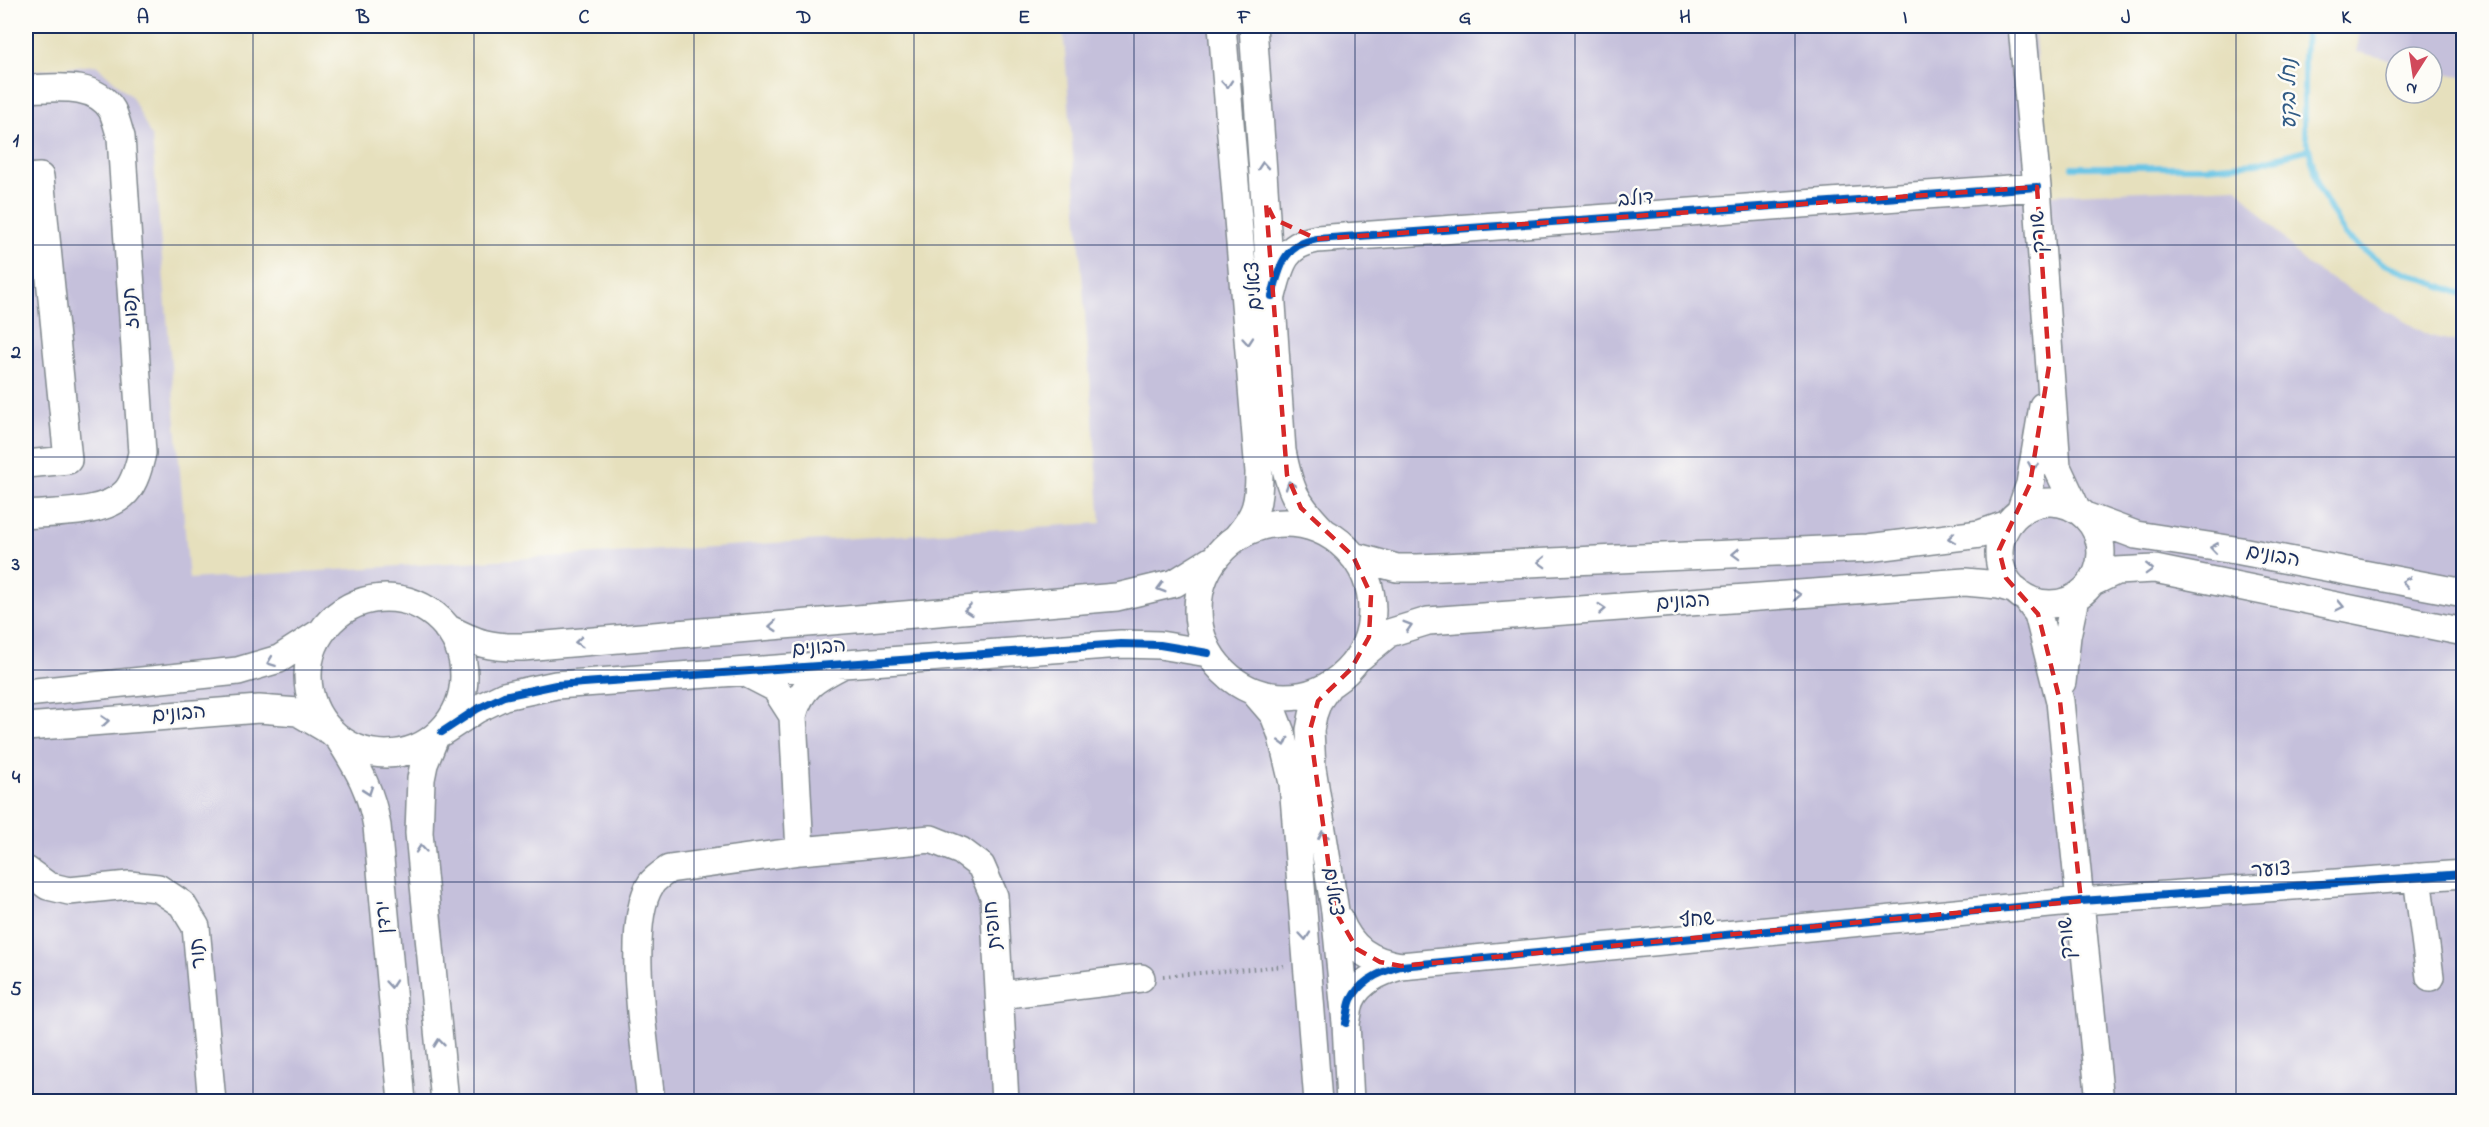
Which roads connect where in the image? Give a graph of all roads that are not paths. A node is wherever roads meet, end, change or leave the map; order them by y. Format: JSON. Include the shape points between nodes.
{"nodes":[{"id":1,"x":1222,"y":26,"type":"edge"},
{"id":2,"x":1253,"y":26,"type":"edge"},
{"id":3,"x":2022,"y":26,"type":"edge"},
{"id":4,"x":26,"y":89,"type":"edge"},
{"id":5,"x":26,"y":178,"type":"edge"},
{"id":6,"x":2037,"y":188,"type":"junction"},
{"id":7,"x":1266,"y":203,"type":"junction"},
{"id":8,"x":1317,"y":239,"type":"junction"},
{"id":9,"x":1272,"y":296,"type":"junction"},
{"id":10,"x":2049,"y":366,"type":"junction"},
{"id":11,"x":26,"y":464,"type":"edge"},
{"id":12,"x":2081,"y":513,"type":"junction"},
{"id":13,"x":26,"y":515,"type":"edge"},
{"id":14,"x":2014,"y":518,"type":"junction"},
{"id":15,"x":1324,"y":532,"type":"junction"},
{"id":16,"x":1237,"y":537,"type":"junction"},
{"id":17,"x":1353,"y":555,"type":"junction"},
{"id":18,"x":1212,"y":560,"type":"junction"},
{"id":19,"x":2084,"y":590,"type":"junction"},
{"id":20,"x":2463,"y":593,"type":"edge"},
{"id":21,"x":2021,"y":594,"type":"junction"},
{"id":22,"x":447,"y":628,"type":"junction"},
{"id":23,"x":321,"y":632,"type":"junction"},
{"id":24,"x":2463,"y":632,"type":"edge"},
{"id":25,"x":1208,"y":653,"type":"junction"},
{"id":26,"x":1360,"y":657,"type":"junction"},
{"id":27,"x":845,"y":663,"type":"junction"},
{"id":28,"x":744,"y":672,"type":"junction"},
{"id":29,"x":26,"y":677,"type":"edge"},
{"id":30,"x":1327,"y":688,"type":"junction"},
{"id":31,"x":64,"y":690,"type":"junction"},
{"id":32,"x":26,"y":693,"type":"edge"},
{"id":33,"x":1254,"y":693,"type":"junction"},
{"id":34,"x":2060,"y":701,"type":"junction"},
{"id":35,"x":794,"y":716,"type":"junction"},
{"id":36,"x":57,"y":725,"type":"junction"},
{"id":37,"x":26,"y":727,"type":"edge"},
{"id":38,"x":333,"y":734,"type":"junction"},
{"id":39,"x":439,"y":734,"type":"junction"},
{"id":40,"x":26,"y":740,"type":"edge"},
{"id":41,"x":800,"y":851,"type":"junction"},
{"id":42,"x":26,"y":870,"type":"edge"},
{"id":43,"x":2463,"y":874,"type":"edge"},
{"id":44,"x":2417,"y":878,"type":"junction"},
{"id":45,"x":2081,"y":901,"type":"junction"},
{"id":46,"x":1335,"y":911,"type":"junction"},
{"id":47,"x":1401,"y":966,"type":"junction"},
{"id":48,"x":2430,"y":977,"type":"dead end"},
{"id":49,"x":1141,"y":978,"type":"road end"},
{"id":50,"x":1000,"y":995,"type":"junction"},
{"id":51,"x":1346,"y":1023,"type":"junction"},
{"id":52,"x":212,"y":1101,"type":"edge"},
{"id":53,"x":402,"y":1101,"type":"edge"},
{"id":54,"x":445,"y":1101,"type":"edge"},
{"id":55,"x":651,"y":1101,"type":"edge"},
{"id":56,"x":1005,"y":1101,"type":"edge"},
{"id":57,"x":1318,"y":1101,"type":"edge"},
{"id":58,"x":1350,"y":1101,"type":"edge"},
{"id":59,"x":2100,"y":1101,"type":"edge"}],
"edges":[{"from":1,"to":16,"type":"street","name":"צאלים","one_way":true,"via":[[1259,472],[1257,507],[1252,520]]},
{"from":7,"to":2,"type":"street","name":"צאלים","one_way":true},
{"from":3,"to":6,"type":"street","name":"שורק"},
{"from":4,"to":13,"type":"street","name":"תפוז","via":[[94,92],[112,109],[121,137],[141,453],[137,473],[126,493],[101,508]]},
{"from":5,"to":11,"type":"street","via":[[40,177],[68,460]]},
{"from":6,"to":8,"type":"street","name":"דולב"},
{"from":6,"to":10,"type":"street","name":"שורק"},
{"from":7,"to":8,"type":"street","name":"דולב","via":[[1274,219]]},
{"from":7,"to":9,"type":"street","name":"צאלים"},
{"from":8,"to":9,"type":"street","name":"דולב","via":[[1302,242],[1282,261]]},
{"from":15,"to":9,"type":"street","name":"צאלים","one_way":true,"via":[[1301,508],[1287,474],[1282,451]]},
{"from":10,"to":12,"type":"street","name":"שורק","via":[[2057,467]]},
{"from":10,"to":14,"type":"street","name":"שורק","one_way":true,"via":[[2030,484]]},
{"from":12,"to":14,"type":"street","via":[[2061,503],[2048,502],[2035,504]]},
{"from":12,"to":19,"type":"street","via":[[2097,531],[2101,543],[2100,568]]},
{"from":20,"to":12,"type":"street","name":"הבונים","one_way":true,"via":[[2241,551],[2136,536]]},
{"from":14,"to":17,"type":"street","one_way":true,"via":[[1980,534],[1868,548],[1418,568],[1397,568]]},
{"from":14,"to":21,"type":"street","via":[[2002,536],[2000,564],[2006,578]]},
{"from":15,"to":16,"type":"street","via":[[1280,523],[1258,527]]},
{"from":15,"to":17,"type":"street"},
{"from":16,"to":18,"type":"street"},
{"from":17,"to":26,"type":"street","via":[[1368,584],[1373,616]]},
{"from":18,"to":22,"type":"street","name":"הבונים","one_way":true,"via":[[1175,583],[1117,597],[523,647],[489,646]]},
{"from":18,"to":25,"type":"street","via":[[1201,582],[1197,606],[1199,631]]},
{"from":19,"to":21,"type":"street","via":[[2062,603],[2047,604]]},
{"from":19,"to":24,"type":"street","name":"הבונים","one_way":true,"via":[[2116,571],[2155,568]]},
{"from":19,"to":34,"type":"street","name":"שורק","via":[[2067,636]]},
{"from":26,"to":21,"type":"street","name":"הבונים","one_way":true,"via":[[1389,633],[1428,621],[1965,582],[1991,584]]},
{"from":21,"to":34,"type":"street","name":"שורק","via":[[2038,614]]},
{"from":22,"to":23,"type":"street","via":[[418,605],[382,598],[342,611]]},
{"from":22,"to":39,"type":"street","via":[[458,646],[465,675],[458,708]]},
{"from":23,"to":31,"type":"street","name":"הבונים","one_way":true,"via":[[279,659],[238,671]]},
{"from":23,"to":38,"type":"street","via":[[310,655],[307,677],[319,717]]},
{"from":25,"to":27,"type":"street","name":"הבונים","via":[[1160,645],[1121,644]]},
{"from":25,"to":33,"type":"street","via":[[1220,670]]},
{"from":26,"to":30,"type":"street"},
{"from":27,"to":28,"type":"street","name":"הבונים"},
{"from":27,"to":35,"type":"street","via":[[807,686]]},
{"from":28,"to":35,"type":"street","via":[[776,688]]},
{"from":28,"to":39,"type":"street","name":"הבונים","via":[[556,685],[504,696]]},
{"from":29,"to":31,"type":"street"},
{"from":30,"to":33,"type":"street","via":[[1304,696]]},
{"from":46,"to":30,"type":"street","name":"צאלים","one_way":true,"via":[[1312,768],[1310,730],[1318,701]]},
{"from":31,"to":32,"type":"street","name":"הבונים"},
{"from":33,"to":57,"type":"street","name":"צאלים","one_way":true,"via":[[1274,715],[1293,783]]},
{"from":34,"to":45,"type":"street","name":"שורק"},
{"from":35,"to":41,"type":"street"},
{"from":36,"to":37,"type":"street","name":"הבונים"},
{"from":36,"to":38,"type":"street","name":"הבונים","one_way":true,"via":[[259,709],[298,712]]},
{"from":36,"to":40,"type":"street"},
{"from":38,"to":39,"type":"street","via":[[356,749],[390,755],[409,752]]},
{"from":38,"to":53,"type":"street","name":"ירדן","one_way":true,"via":[[361,773],[377,826]]},
{"from":54,"to":39,"type":"street","one_way":true,"via":[[419,832],[424,764]]},
{"from":41,"to":50,"type":"street","name":"חופית","via":[[931,839],[961,851],[981,866],[994,896]]},
{"from":41,"to":55,"type":"street","name":"חופית","via":[[669,869],[652,883],[639,912],[637,960]]},
{"from":42,"to":52,"type":"street","name":"תור","via":[[48,886],[69,891],[129,885],[158,888],[182,904],[196,927]]},
{"from":43,"to":44,"type":"street","name":"צוער"},
{"from":44,"to":45,"type":"street","name":"צוער"},
{"from":44,"to":48,"type":"street"},
{"from":45,"to":47,"type":"street","name":"שחף"},
{"from":45,"to":59,"type":"street","name":"שורק"},
{"from":46,"to":47,"type":"street","name":"שחף","via":[[1357,949],[1380,963]]},
{"from":46,"to":51,"type":"street","name":"צאלים"},
{"from":47,"to":51,"type":"street","name":"שחף","via":[[1375,975],[1362,986],[1351,999]]},
{"from":49,"to":50,"type":"street"},
{"from":50,"to":56,"type":"street","name":"חופית"},
{"from":51,"to":58,"type":"street","name":"צאלים"}]}
